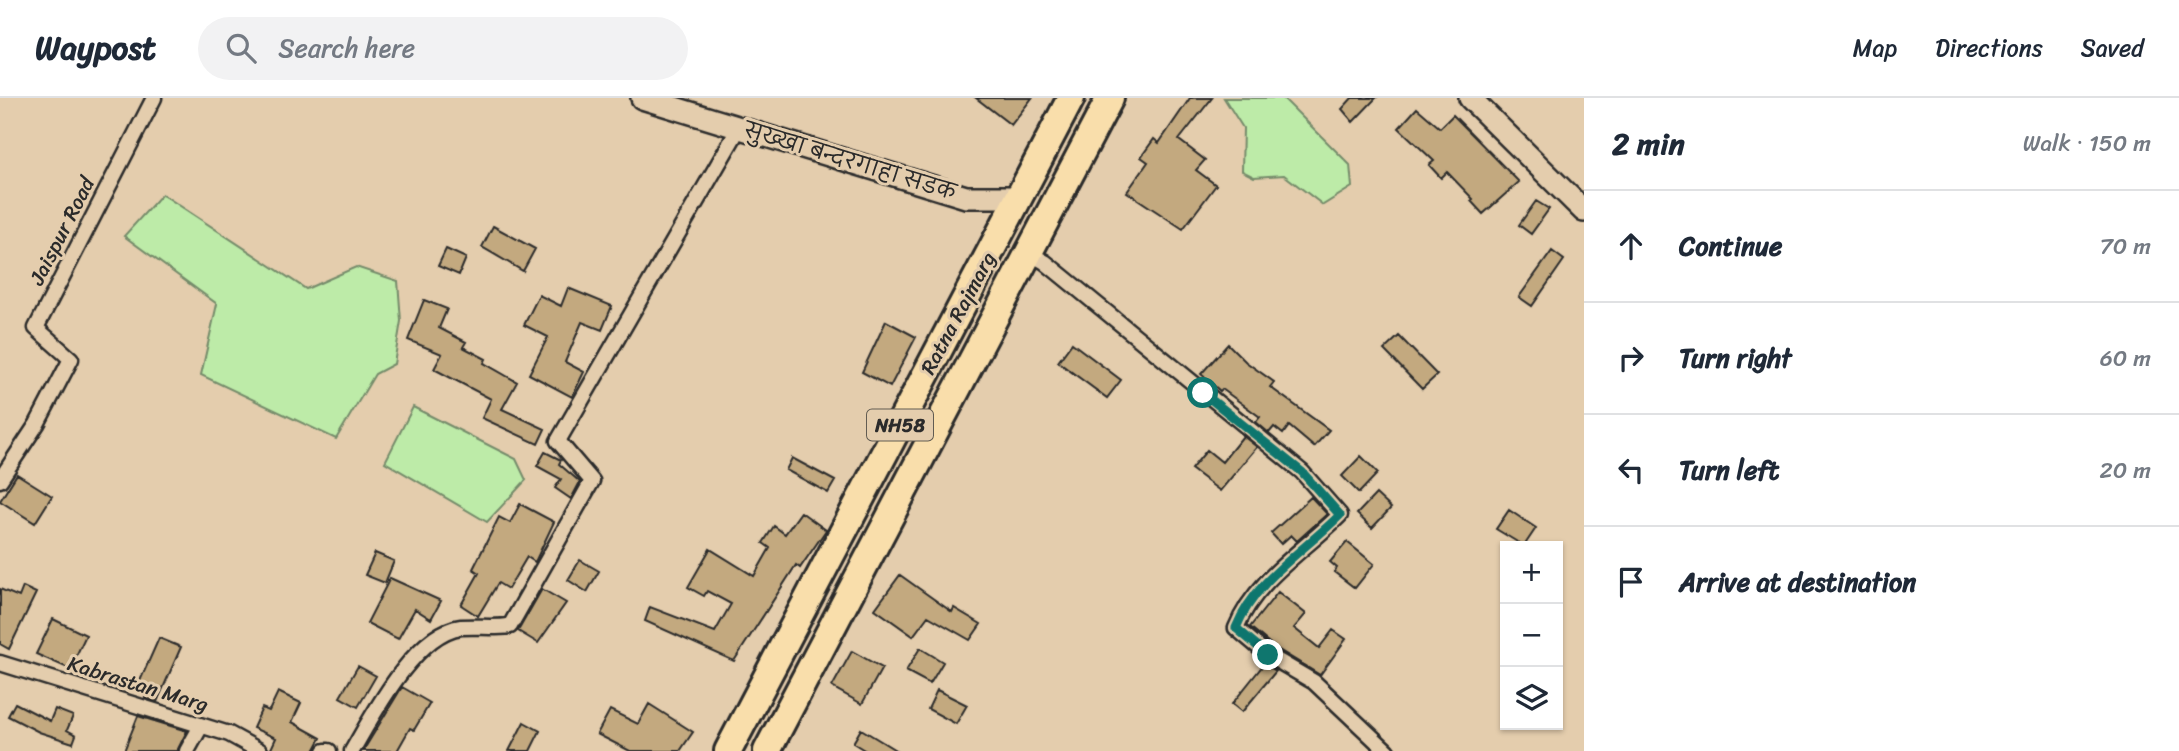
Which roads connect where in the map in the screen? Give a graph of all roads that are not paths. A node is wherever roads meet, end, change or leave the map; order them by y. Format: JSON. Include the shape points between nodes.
{"nodes":[{"id":1,"x":154,"y":98,"type":"edge"},
{"id":2,"x":642,"y":98,"type":"edge"},
{"id":3,"x":1071,"y":98,"type":"edge"},
{"id":4,"x":1110,"y":98,"type":"edge"},
{"id":5,"x":1470,"y":98,"type":"edge"},
{"id":6,"x":739,"y":128,"type":"junction"},
{"id":7,"x":1020,"y":197,"type":"junction"},
{"id":8,"x":1584,"y":211,"type":"edge"},
{"id":9,"x":1029,"y":253,"type":"junction"},
{"id":10,"x":0,"y":480,"type":"edge"},
{"id":11,"x":0,"y":663,"type":"edge"},
{"id":12,"x":201,"y":726,"type":"junction"},
{"id":13,"x":187,"y":751,"type":"edge"},
{"id":14,"x":260,"y":751,"type":"edge"},
{"id":15,"x":352,"y":751,"type":"edge"},
{"id":16,"x":728,"y":751,"type":"edge"},
{"id":17,"x":767,"y":751,"type":"edge"},
{"id":18,"x":1387,"y":751,"type":"edge"}],
"edges":[{"from":1,"to":10,"type":"street","name":"Jaispur Road","via":[[36,328],[71,359],[37,424]]},
{"from":2,"to":6,"type":"street","name":"सुख्खा बन्दरगाहा सडक"},
{"from":3,"to":7,"type":"highway","name":"Ratna Rajmarg","number":"NH58"},
{"from":4,"to":9,"type":"highway","name":"Ratna Rajmarg","number":"NH58"},
{"from":5,"to":8,"type":"street"},
{"from":6,"to":7,"type":"street","name":"सुख्खा बन्दरगाहा सडक","via":[[966,197]]},
{"from":6,"to":15,"type":"street","via":[[558,441],[592,481],[510,626],[459,627],[427,644],[393,681]]},
{"from":7,"to":16,"type":"highway","name":"Ratna Rajmarg","number":"NH58"},
{"from":9,"to":17,"type":"highway","name":"Ratna Rajmarg","number":"NH58"},
{"from":9,"to":18,"type":"street","via":[[1302,472],[1340,515],[1282,565],[1241,614],[1236,628],[1268,655],[1314,682]]},
{"from":11,"to":12,"type":"street","name":"Kabrastan Marg"},
{"from":12,"to":13,"type":"street"},
{"from":12,"to":14,"type":"street","name":"Kabrastan Marg","via":[[229,734]]}]}
